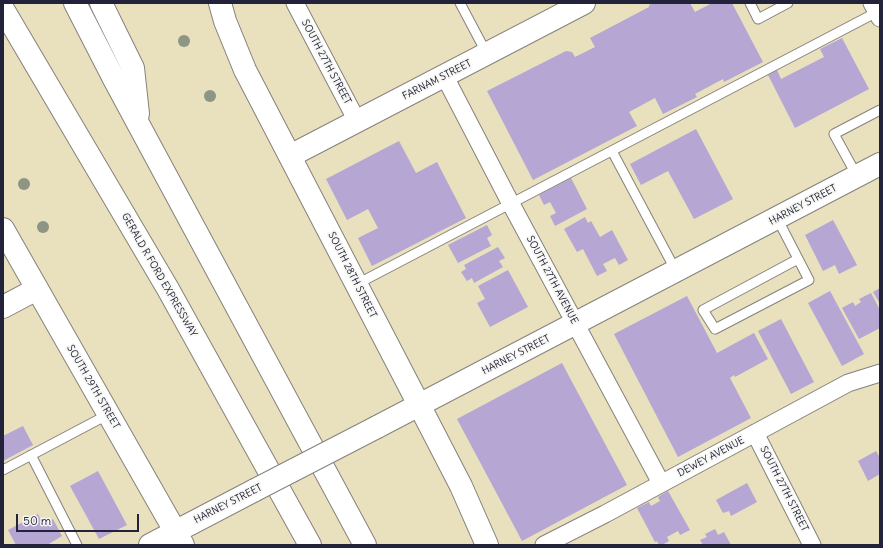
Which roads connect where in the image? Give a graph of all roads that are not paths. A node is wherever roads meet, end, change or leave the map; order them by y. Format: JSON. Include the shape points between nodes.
{"nodes":[{"id":1,"x":75,"y":3,"type":"edge"},
{"id":2,"x":101,"y":3,"type":"edge"},
{"id":3,"x":220,"y":3,"type":"edge"},
{"id":4,"x":295,"y":3,"type":"edge"},
{"id":5,"x":460,"y":3,"type":"edge"},
{"id":6,"x":584,"y":3,"type":"edge"},
{"id":7,"x":750,"y":3,"type":"edge"},
{"id":8,"x":788,"y":3,"type":"edge"},
{"id":9,"x":3,"y":9,"type":"edge"},
{"id":10,"x":877,"y":11,"type":"edge"},
{"id":11,"x":3,"y":28,"type":"edge"},
{"id":12,"x":487,"y":54,"type":"junction"},
{"id":13,"x":444,"y":75,"type":"junction"},
{"id":14,"x":880,"y":110,"type":"edge"},
{"id":15,"x":357,"y":121,"type":"junction"},
{"id":16,"x":138,"y":123,"type":"junction"},
{"id":17,"x":79,"y":139,"type":"junction"},
{"id":18,"x":612,"y":151,"type":"junction"},
{"id":19,"x":290,"y":156,"type":"junction"},
{"id":20,"x":880,"y":164,"type":"edge"},
{"id":21,"x":857,"y":176,"type":"junction"},
{"id":22,"x":511,"y":204,"type":"junction"},
{"id":23,"x":777,"y":218,"type":"junction"},
{"id":24,"x":3,"y":229,"type":"edge"},
{"id":25,"x":798,"y":259,"type":"junction"},
{"id":26,"x":676,"y":271,"type":"junction"},
{"id":27,"x":357,"y":284,"type":"junction"},
{"id":28,"x":37,"y":289,"type":"junction"},
{"id":29,"x":3,"y":307,"type":"edge"},
{"id":30,"x":576,"y":324,"type":"junction"},
{"id":31,"x":879,"y":376,"type":"edge"},
{"id":32,"x":419,"y":405,"type":"junction"},
{"id":33,"x":108,"y":414,"type":"junction"},
{"id":34,"x":755,"y":433,"type":"junction"},
{"id":35,"x":31,"y":455,"type":"junction"},
{"id":36,"x":3,"y":470,"type":"edge"},
{"id":37,"x":661,"y":483,"type":"junction"},
{"id":38,"x":180,"y":538,"type":"edge"},
{"id":39,"x":489,"y":541,"type":"edge"},
{"id":40,"x":77,"y":545,"type":"edge"},
{"id":41,"x":150,"y":545,"type":"edge"},
{"id":42,"x":310,"y":545,"type":"edge"},
{"id":43,"x":364,"y":545,"type":"edge"},
{"id":44,"x":544,"y":545,"type":"edge"},
{"id":45,"x":812,"y":545,"type":"edge"}],
"edges":[{"from":1,"to":16,"type":"main road"},
{"from":2,"to":16,"type":"main road","via":[[133,68]]},
{"from":3,"to":19,"type":"main road","name":"SOUTH 28TH STREET","via":[[245,70]]},
{"from":4,"to":15,"type":"street","name":"SOUTH 27TH STREET"},
{"from":5,"to":12,"type":"lane"},
{"from":6,"to":12,"type":"main road","name":"FARNAM STREET"},
{"from":7,"to":8,"type":"lane","via":[[758,19]]},
{"from":9,"to":17,"type":"main road","name":"GERALD R FORD EXPRESSWAY"},
{"from":10,"to":18,"type":"lane"},
{"from":11,"to":17,"type":"main road"},
{"from":12,"to":13,"type":"main road","name":"FARNAM STREET"},
{"from":13,"to":15,"type":"main road","name":"FARNAM STREET"},
{"from":13,"to":22,"type":"street","name":"SOUTH 27TH AVENUE"},
{"from":14,"to":21,"type":"lane","via":[[834,134]]},
{"from":15,"to":19,"type":"main road","name":"FARNAM STREET"},
{"from":16,"to":43,"type":"main road"},
{"from":17,"to":42,"type":"main road","name":"GERALD R FORD EXPRESSWAY","via":[[168,289]]},
{"from":18,"to":22,"type":"lane"},
{"from":18,"to":26,"type":"lane"},
{"from":19,"to":27,"type":"main road","name":"SOUTH 28TH STREET"},
{"from":20,"to":21,"type":"main road","name":"HARNEY STREET"},
{"from":21,"to":23,"type":"main road","name":"HARNEY STREET"},
{"from":22,"to":27,"type":"lane"},
{"from":22,"to":30,"type":"street","name":"SOUTH 27TH AVENUE"},
{"from":23,"to":25,"type":"lane"},
{"from":23,"to":26,"type":"main road","name":"HARNEY STREET"},
{"from":24,"to":28,"type":"main road","name":"SOUTH 29TH STREET"},
{"from":25,"to":25,"type":"lane","via":[[810,280],[715,329],[703,310]]},
{"from":26,"to":30,"type":"main road","name":"HARNEY STREET"},
{"from":27,"to":32,"type":"main road","name":"SOUTH 28TH STREET"},
{"from":28,"to":29,"type":"main road"},
{"from":28,"to":33,"type":"main road","name":"SOUTH 29TH STREET"},
{"from":30,"to":32,"type":"main road","name":"HARNEY STREET"},
{"from":30,"to":37,"type":"street","name":"SOUTH 27TH AVENUE"},
{"from":31,"to":34,"type":"street","name":"DEWEY AVENUE","via":[[848,383]]},
{"from":32,"to":38,"type":"main road","name":"HARNEY STREET","bridge":true,"via":[[203,517]]},
{"from":32,"to":39,"type":"main road","name":"SOUTH 28TH STREET"},
{"from":33,"to":35,"type":"lane"},
{"from":33,"to":38,"type":"main road","name":"SOUTH 29TH STREET"},
{"from":34,"to":37,"type":"street","name":"DEWEY AVENUE"},
{"from":34,"to":45,"type":"street","name":"SOUTH 27TH STREET"},
{"from":35,"to":36,"type":"lane"},
{"from":35,"to":40,"type":"lane"},
{"from":37,"to":44,"type":"street","name":"DEWEY AVENUE"},
{"from":38,"to":41,"type":"main road","name":"HARNEY STREET"}]}
